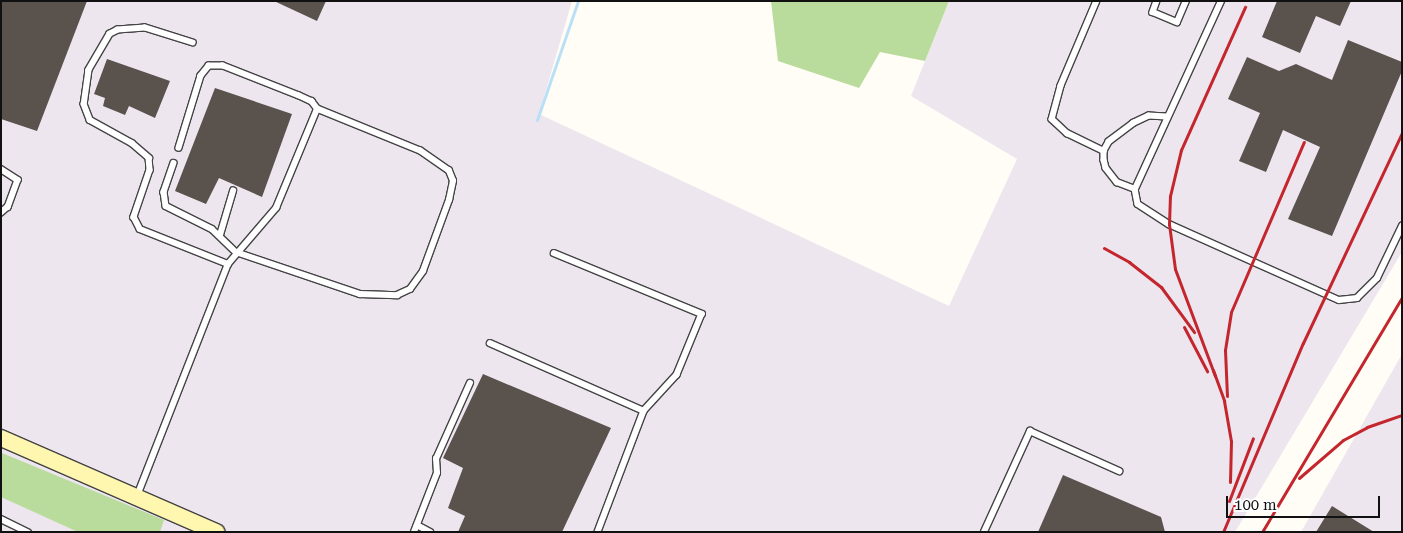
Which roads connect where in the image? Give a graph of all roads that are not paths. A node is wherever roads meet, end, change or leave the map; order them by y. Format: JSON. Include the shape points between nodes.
{"nodes":[{"id":1,"x":1097,"y":1,"type":"edge"},
{"id":2,"x":1157,"y":1,"type":"edge"},
{"id":3,"x":1186,"y":1,"type":"edge"},
{"id":4,"x":1221,"y":1,"type":"edge"},
{"id":5,"x":193,"y":43,"type":"dead end"},
{"id":6,"x":318,"y":110,"type":"junction"},
{"id":7,"x":1167,"y":117,"type":"junction"},
{"id":8,"x":179,"y":148,"type":"dead end"},
{"id":9,"x":1104,"y":151,"type":"junction"},
{"id":10,"x":174,"y":163,"type":"dead end"},
{"id":11,"x":1,"y":169,"type":"edge"},
{"id":12,"x":1135,"y":190,"type":"junction"},
{"id":13,"x":233,"y":191,"type":"dead end"},
{"id":14,"x":1,"y":213,"type":"edge"},
{"id":15,"x":1402,"y":226,"type":"edge"},
{"id":16,"x":220,"y":235,"type":"junction"},
{"id":17,"x":236,"y":252,"type":"junction"},
{"id":18,"x":554,"y":253,"type":"dead end"},
{"id":19,"x":228,"y":264,"type":"junction"},
{"id":20,"x":490,"y":343,"type":"dead end"},
{"id":21,"x":470,"y":382,"type":"dead end"},
{"id":22,"x":644,"y":411,"type":"junction"},
{"id":23,"x":1,"y":438,"type":"edge"},
{"id":24,"x":1119,"y":471,"type":"dead end"},
{"id":25,"x":137,"y":496,"type":"junction"},
{"id":26,"x":1,"y":519,"type":"edge"},
{"id":27,"x":416,"y":529,"type":"edge"},
{"id":28,"x":28,"y":532,"type":"edge"},
{"id":29,"x":216,"y":532,"type":"edge"},
{"id":30,"x":430,"y":532,"type":"edge"},
{"id":31,"x":598,"y":532,"type":"edge"},
{"id":32,"x":984,"y":532,"type":"edge"}],
"edges":[{"from":1,"to":9,"type":"lane","via":[[1061,86],[1052,119],[1067,133]]},
{"from":2,"to":3,"type":"lane","via":[[1153,12],[1177,22]]},
{"from":4,"to":7,"type":"lane"},
{"from":5,"to":19,"type":"lane","via":[[145,28],[118,30],[110,34],[89,70],[84,104],[90,120],[132,143],[149,158],[150,170],[134,224],[150,235]]},
{"from":6,"to":8,"type":"lane","via":[[312,102],[299,96],[223,66],[209,66],[201,76]]},
{"from":6,"to":17,"type":"lane","via":[[276,208]]},
{"from":6,"to":17,"type":"lane","via":[[420,151],[449,171],[453,181],[449,200],[423,271],[410,289],[397,295],[360,294]]},
{"from":7,"to":9,"type":"lane","via":[[1149,116],[1134,123],[1109,142]]},
{"from":7,"to":12,"type":"lane"},
{"from":9,"to":12,"type":"lane","via":[[1106,168],[1111,176]]},
{"from":10,"to":16,"type":"lane","via":[[164,192],[166,206]]},
{"from":11,"to":14,"type":"lane","via":[[18,180],[8,207]]},
{"from":12,"to":15,"type":"lane","via":[[1138,204],[1169,224],[1339,300],[1357,298],[1377,278]]},
{"from":13,"to":16,"type":"lane"},
{"from":16,"to":17,"type":"lane"},
{"from":17,"to":19,"type":"lane"},
{"from":18,"to":22,"type":"lane","via":[[702,314],[677,375]]},
{"from":19,"to":25,"type":"lane"},
{"from":20,"to":22,"type":"lane"},
{"from":21,"to":27,"type":"lane","via":[[436,459],[437,473]]},
{"from":22,"to":31,"type":"lane"},
{"from":23,"to":25,"type":"main road"},
{"from":24,"to":32,"type":"lane","via":[[1030,431]]},
{"from":25,"to":29,"type":"main road"},
{"from":26,"to":28,"type":"lane"},
{"from":27,"to":30,"type":"lane"}]}
